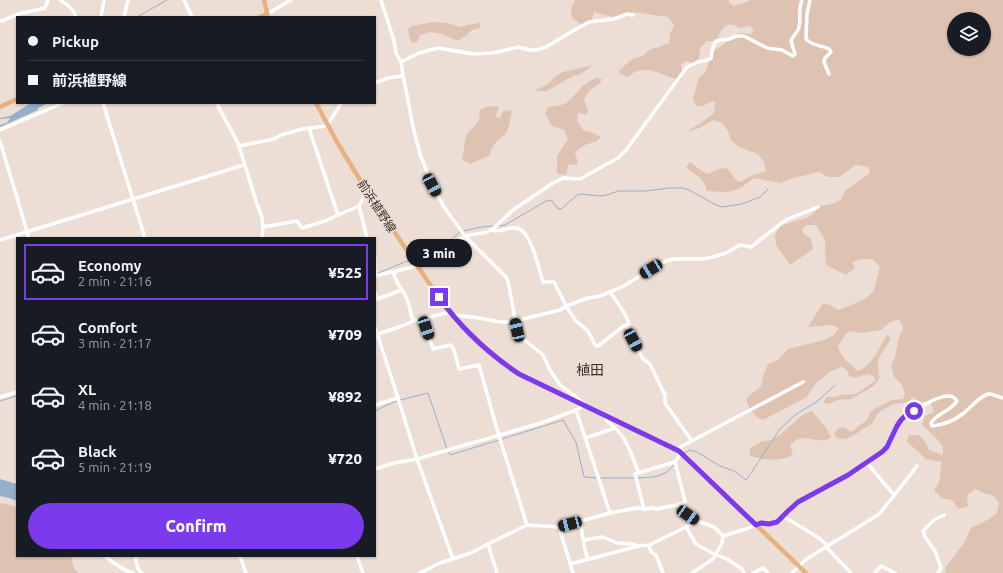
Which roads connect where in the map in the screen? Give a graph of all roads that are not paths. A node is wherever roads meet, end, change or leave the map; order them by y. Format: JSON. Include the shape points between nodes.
{"nodes":[{"id":1,"x":48,"y":0,"type":"edge"},
{"id":2,"x":61,"y":0,"type":"edge"},
{"id":3,"x":104,"y":0,"type":"edge"},
{"id":4,"x":128,"y":0,"type":"edge"},
{"id":5,"x":184,"y":0,"type":"edge"},
{"id":6,"x":264,"y":0,"type":"edge"},
{"id":7,"x":292,"y":0,"type":"edge"},
{"id":8,"x":381,"y":0,"type":"edge"},
{"id":9,"x":802,"y":0,"type":"edge"},
{"id":10,"x":810,"y":0,"type":"edge"},
{"id":11,"x":633,"y":15,"type":"dead end"},
{"id":12,"x":76,"y":16,"type":"edge"},
{"id":13,"x":101,"y":16,"type":"edge"},
{"id":14,"x":124,"y":16,"type":"edge"},
{"id":15,"x":192,"y":16,"type":"edge"},
{"id":16,"x":267,"y":16,"type":"edge"},
{"id":17,"x":0,"y":20,"type":"edge"},
{"id":18,"x":401,"y":62,"type":"junction"},
{"id":19,"x":829,"y":74,"type":"dead end"},
{"id":20,"x":403,"y":76,"type":"junction"},
{"id":21,"x":376,"y":82,"type":"edge"},
{"id":22,"x":16,"y":99,"type":"edge"},
{"id":23,"x":61,"y":104,"type":"edge"},
{"id":24,"x":103,"y":104,"type":"edge"},
{"id":25,"x":217,"y":104,"type":"edge"},
{"id":26,"x":317,"y":104,"type":"edge"},
{"id":27,"x":340,"y":104,"type":"edge"},
{"id":28,"x":0,"y":106,"type":"edge"},
{"id":29,"x":327,"y":124,"type":"junction"},
{"id":30,"x":310,"y":128,"type":"junction"},
{"id":31,"x":0,"y":130,"type":"edge"},
{"id":32,"x":0,"y":141,"type":"edge"},
{"id":33,"x":239,"y":146,"type":"junction"},
{"id":34,"x":244,"y":165,"type":"junction"},
{"id":35,"x":368,"y":193,"type":"junction"},
{"id":36,"x":133,"y":199,"type":"junction"},
{"id":37,"x":359,"y":206,"type":"junction"},
{"id":38,"x":818,"y":207,"type":"dead end"},
{"id":39,"x":338,"y":214,"type":"junction"},
{"id":40,"x":263,"y":227,"type":"junction"},
{"id":41,"x":491,"y":230,"type":"junction"},
{"id":42,"x":27,"y":232,"type":"junction"},
{"id":43,"x":465,"y":236,"type":"junction"},
{"id":44,"x":29,"y":237,"type":"edge"},
{"id":45,"x":145,"y":237,"type":"edge"},
{"id":46,"x":262,"y":237,"type":"edge"},
{"id":47,"x":367,"y":237,"type":"edge"},
{"id":48,"x":0,"y":240,"type":"edge"},
{"id":49,"x":417,"y":266,"type":"junction"},
{"id":50,"x":394,"y":272,"type":"junction"},
{"id":51,"x":376,"y":276,"type":"edge"},
{"id":52,"x":402,"y":290,"type":"junction"},
{"id":53,"x":610,"y":292,"type":"junction"},
{"id":54,"x":376,"y":296,"type":"edge"},
{"id":55,"x":566,"y":306,"type":"junction"},
{"id":56,"x":451,"y":314,"type":"junction"},
{"id":57,"x":422,"y":318,"type":"junction"},
{"id":58,"x":413,"y":321,"type":"junction"},
{"id":59,"x":515,"y":321,"type":"junction"},
{"id":60,"x":627,"y":326,"type":"junction"},
{"id":61,"x":376,"y":329,"type":"edge"},
{"id":62,"x":378,"y":334,"type":"junction"},
{"id":63,"x":376,"y":337,"type":"edge"},
{"id":64,"x":803,"y":382,"type":"dead end"},
{"id":65,"x":16,"y":392,"type":"edge"},
{"id":66,"x":0,"y":397,"type":"edge"},
{"id":67,"x":398,"y":398,"type":"junction"},
{"id":68,"x":1003,"y":398,"type":"edge"},
{"id":69,"x":376,"y":405,"type":"edge"},
{"id":70,"x":585,"y":405,"type":"junction"},
{"id":71,"x":576,"y":410,"type":"junction"},
{"id":72,"x":606,"y":416,"type":"junction"},
{"id":73,"x":615,"y":428,"type":"junction"},
{"id":74,"x":498,"y":436,"type":"junction"},
{"id":75,"x":585,"y":438,"type":"junction"},
{"id":76,"x":692,"y":441,"type":"junction"},
{"id":77,"x":680,"y":451,"type":"junction"},
{"id":78,"x":417,"y":459,"type":"junction"},
{"id":79,"x":675,"y":462,"type":"junction"},
{"id":80,"x":866,"y":462,"type":"junction"},
{"id":81,"x":917,"y":466,"type":"dead end"},
{"id":82,"x":376,"y":469,"type":"edge"},
{"id":83,"x":639,"y":473,"type":"junction"},
{"id":84,"x":894,"y":495,"type":"junction"},
{"id":85,"x":677,"y":505,"type":"junction"},
{"id":86,"x":644,"y":509,"type":"junction"},
{"id":87,"x":610,"y":513,"type":"junction"},
{"id":88,"x":944,"y":515,"type":"dead end"},
{"id":89,"x":783,"y":516,"type":"junction"},
{"id":90,"x":580,"y":521,"type":"junction"},
{"id":91,"x":697,"y":521,"type":"junction"},
{"id":92,"x":527,"y":525,"type":"junction"},
{"id":93,"x":756,"y":525,"type":"junction"},
{"id":94,"x":559,"y":527,"type":"junction"},
{"id":95,"x":686,"y":527,"type":"junction"},
{"id":96,"x":723,"y":536,"type":"junction"},
{"id":97,"x":584,"y":540,"type":"junction"},
{"id":98,"x":488,"y":544,"type":"junction"},
{"id":99,"x":649,"y":545,"type":"junction"},
{"id":100,"x":639,"y":546,"type":"junction"},
{"id":101,"x":827,"y":547,"type":"junction"},
{"id":102,"x":716,"y":555,"type":"junction"},
{"id":103,"x":106,"y":557,"type":"edge"},
{"id":104,"x":135,"y":557,"type":"edge"},
{"id":105,"x":240,"y":557,"type":"edge"},
{"id":106,"x":358,"y":557,"type":"edge"},
{"id":107,"x":453,"y":559,"type":"junction"},
{"id":108,"x":588,"y":559,"type":"junction"},
{"id":109,"x":570,"y":564,"type":"junction"},
{"id":110,"x":799,"y":566,"type":"junction"},
{"id":111,"x":133,"y":573,"type":"edge"},
{"id":112,"x":142,"y":573,"type":"edge"},
{"id":113,"x":246,"y":573,"type":"edge"},
{"id":114,"x":363,"y":573,"type":"edge"},
{"id":115,"x":420,"y":573,"type":"edge"},
{"id":116,"x":497,"y":573,"type":"edge"},
{"id":117,"x":573,"y":573,"type":"edge"},
{"id":118,"x":663,"y":573,"type":"edge"},
{"id":119,"x":692,"y":573,"type":"edge"},
{"id":120,"x":744,"y":573,"type":"edge"},
{"id":121,"x":753,"y":573,"type":"edge"},
{"id":122,"x":768,"y":573,"type":"edge"},
{"id":123,"x":792,"y":573,"type":"edge"},
{"id":124,"x":806,"y":573,"type":"edge"},
{"id":125,"x":851,"y":573,"type":"edge"},
{"id":126,"x":875,"y":573,"type":"edge"},
{"id":127,"x":895,"y":573,"type":"edge"},
{"id":128,"x":938,"y":573,"type":"edge"}],
"edges":[{"from":1,"to":17,"type":"street","via":[[45,8]]},
{"from":2,"to":12,"type":"street","via":[[72,8]]},
{"from":3,"to":13,"type":"street"},
{"from":4,"to":14,"type":"street"},
{"from":5,"to":15,"type":"street"},
{"from":6,"to":16,"type":"main road"},
{"from":7,"to":16,"type":"street"},
{"from":8,"to":18,"type":"street"},
{"from":9,"to":41,"type":"street","via":[[798,30],[791,41],[795,54],[793,56],[782,50],[767,48],[744,36],[716,41],[711,58],[688,67],[618,158],[580,179],[563,178],[554,183],[513,210]]},
{"from":10,"to":19,"type":"street","via":[[806,39],[831,52],[824,62]]},
{"from":11,"to":18,"type":"street","via":[[589,22],[537,50],[518,47],[474,54],[438,48],[419,53]]},
{"from":18,"to":20,"type":"street"},
{"from":20,"to":21,"type":"street"},
{"from":20,"to":43,"type":"street","via":[[413,127],[430,181],[444,207]]},
{"from":22,"to":28,"type":"main road"},
{"from":23,"to":31,"type":"street"},
{"from":24,"to":36,"type":"street"},
{"from":25,"to":33,"type":"street"},
{"from":26,"to":29,"type":"main road","name":"前浜植野線"},
{"from":27,"to":29,"type":"street"},
{"from":29,"to":30,"type":"street"},
{"from":29,"to":35,"type":"main road","name":"前浜植野線"},
{"from":30,"to":33,"type":"street"},
{"from":30,"to":39,"type":"street"},
{"from":32,"to":42,"type":"street"},
{"from":33,"to":34,"type":"street"},
{"from":34,"to":36,"type":"street"},
{"from":34,"to":40,"type":"street"},
{"from":35,"to":37,"type":"street"},
{"from":35,"to":49,"type":"main road","name":"前浜植野線"},
{"from":36,"to":42,"type":"street"},
{"from":36,"to":45,"type":"street"},
{"from":37,"to":39,"type":"street"},
{"from":37,"to":47,"type":"street"},
{"from":38,"to":53,"type":"street","via":[[788,219],[751,247],[740,245],[726,253],[707,258],[672,259]]},
{"from":39,"to":40,"type":"street","via":[[302,228],[297,221]]},
{"from":40,"to":46,"type":"street"},
{"from":41,"to":43,"type":"street"},
{"from":41,"to":55,"type":"street","via":[[516,228],[525,233],[543,282],[554,282]]},
{"from":42,"to":44,"type":"street"},
{"from":42,"to":48,"type":"street"},
{"from":43,"to":49,"type":"street","via":[[440,257]]},
{"from":43,"to":59,"type":"street","via":[[506,277]]},
{"from":49,"to":50,"type":"street"},
{"from":49,"to":56,"type":"main road","name":"前浜植野線"},
{"from":50,"to":51,"type":"street"},
{"from":50,"to":52,"type":"street","via":[[396,282]]},
{"from":52,"to":54,"type":"street","via":[[377,299]]},
{"from":52,"to":58,"type":"street"},
{"from":53,"to":55,"type":"street"},
{"from":53,"to":60,"type":"street","via":[[625,313],[629,323]]},
{"from":55,"to":59,"type":"street","via":[[560,310]]},
{"from":55,"to":60,"type":"street","via":[[598,346]]},
{"from":56,"to":57,"type":"street"},
{"from":56,"to":59,"type":"street","via":[[500,322]]},
{"from":56,"to":70,"type":"main road","name":"前浜植野線","via":[[486,348],[519,374]]},
{"from":57,"to":58,"type":"street"},
{"from":57,"to":74,"type":"street","via":[[432,349],[451,345],[459,369],[479,365]]},
{"from":58,"to":62,"type":"street"},
{"from":59,"to":70,"type":"street","via":[[521,336],[543,354],[560,385]]},
{"from":60,"to":76,"type":"street","via":[[643,359],[650,364],[666,404]]},
{"from":61,"to":62,"type":"street"},
{"from":62,"to":63,"type":"street"},
{"from":62,"to":67,"type":"street"},
{"from":64,"to":76,"type":"street"},
{"from":65,"to":66,"type":"street"},
{"from":67,"to":69,"type":"street"},
{"from":67,"to":78,"type":"street"},
{"from":68,"to":80,"type":"street","via":[[988,394],[960,416],[947,423],[932,426],[934,419],[957,401],[949,396],[937,399],[906,415],[897,426],[887,447]]},
{"from":70,"to":71,"type":"street"},
{"from":70,"to":72,"type":"main road","name":"前浜植野線"},
{"from":71,"to":74,"type":"street"},
{"from":71,"to":75,"type":"street"},
{"from":72,"to":73,"type":"street","via":[[606,420]]},
{"from":72,"to":77,"type":"main road","name":"前浜植野線"},
{"from":73,"to":75,"type":"street"},
{"from":73,"to":83,"type":"street","via":[[627,444]]},
{"from":74,"to":78,"type":"street"},
{"from":74,"to":92,"type":"street"},
{"from":75,"to":87,"type":"street"},
{"from":76,"to":77,"type":"street"},
{"from":77,"to":79,"type":"street"},
{"from":77,"to":93,"type":"main road","name":"前浜植野線"},
{"from":78,"to":82,"type":"street"},
{"from":78,"to":107,"type":"street"},
{"from":79,"to":83,"type":"street"},
{"from":79,"to":85,"type":"street","via":[[685,501]]},
{"from":80,"to":84,"type":"street"},
{"from":80,"to":89,"type":"street","via":[[848,475],[798,502]]},
{"from":81,"to":84,"type":"street"},
{"from":83,"to":86,"type":"street","via":[[635,474]]},
{"from":84,"to":101,"type":"street","via":[[878,514]]},
{"from":85,"to":86,"type":"street","via":[[656,510]]},
{"from":85,"to":91,"type":"street"},
{"from":86,"to":87,"type":"street"},
{"from":87,"to":90,"type":"street"},
{"from":88,"to":128,"type":"street","via":[[934,520],[923,531],[935,551],[941,568]]},
{"from":89,"to":93,"type":"street","via":[[777,522]]},
{"from":89,"to":101,"type":"street","via":[[819,538]]},
{"from":90,"to":94,"type":"street"},
{"from":90,"to":97,"type":"street"},
{"from":91,"to":95,"type":"street"},
{"from":91,"to":96,"type":"street","via":[[714,527]]},
{"from":92,"to":94,"type":"street"},
{"from":92,"to":98,"type":"street"},
{"from":93,"to":96,"type":"street"},
{"from":93,"to":110,"type":"main road","name":"前浜植野線"},
{"from":94,"to":109,"type":"street"},
{"from":95,"to":99,"type":"street"},
{"from":95,"to":102,"type":"street","via":[[696,544]]},
{"from":96,"to":102,"type":"street"},
{"from":97,"to":100,"type":"street","via":[[603,536],[617,543]]},
{"from":97,"to":108,"type":"street"},
{"from":98,"to":107,"type":"street"},
{"from":98,"to":116,"type":"street"},
{"from":99,"to":100,"type":"street"},
{"from":99,"to":118,"type":"street","via":[[651,552],[656,554]]},
{"from":100,"to":108,"type":"street"},
{"from":101,"to":110,"type":"street"},
{"from":101,"to":125,"type":"street"},
{"from":102,"to":119,"type":"street"},
{"from":102,"to":120,"type":"street","via":[[727,559]]},
{"from":103,"to":111,"type":"street"},
{"from":104,"to":112,"type":"street","via":[[138,569]]},
{"from":105,"to":113,"type":"street"},
{"from":106,"to":114,"type":"street"},
{"from":107,"to":115,"type":"street"},
{"from":108,"to":109,"type":"street"},
{"from":109,"to":117,"type":"street"},
{"from":110,"to":123,"type":"street"},
{"from":110,"to":124,"type":"main road","name":"前浜植野線"},
{"from":121,"to":122,"type":"street","via":[[763,568]]},
{"from":126,"to":127,"type":"street","via":[[881,566]]}]}
